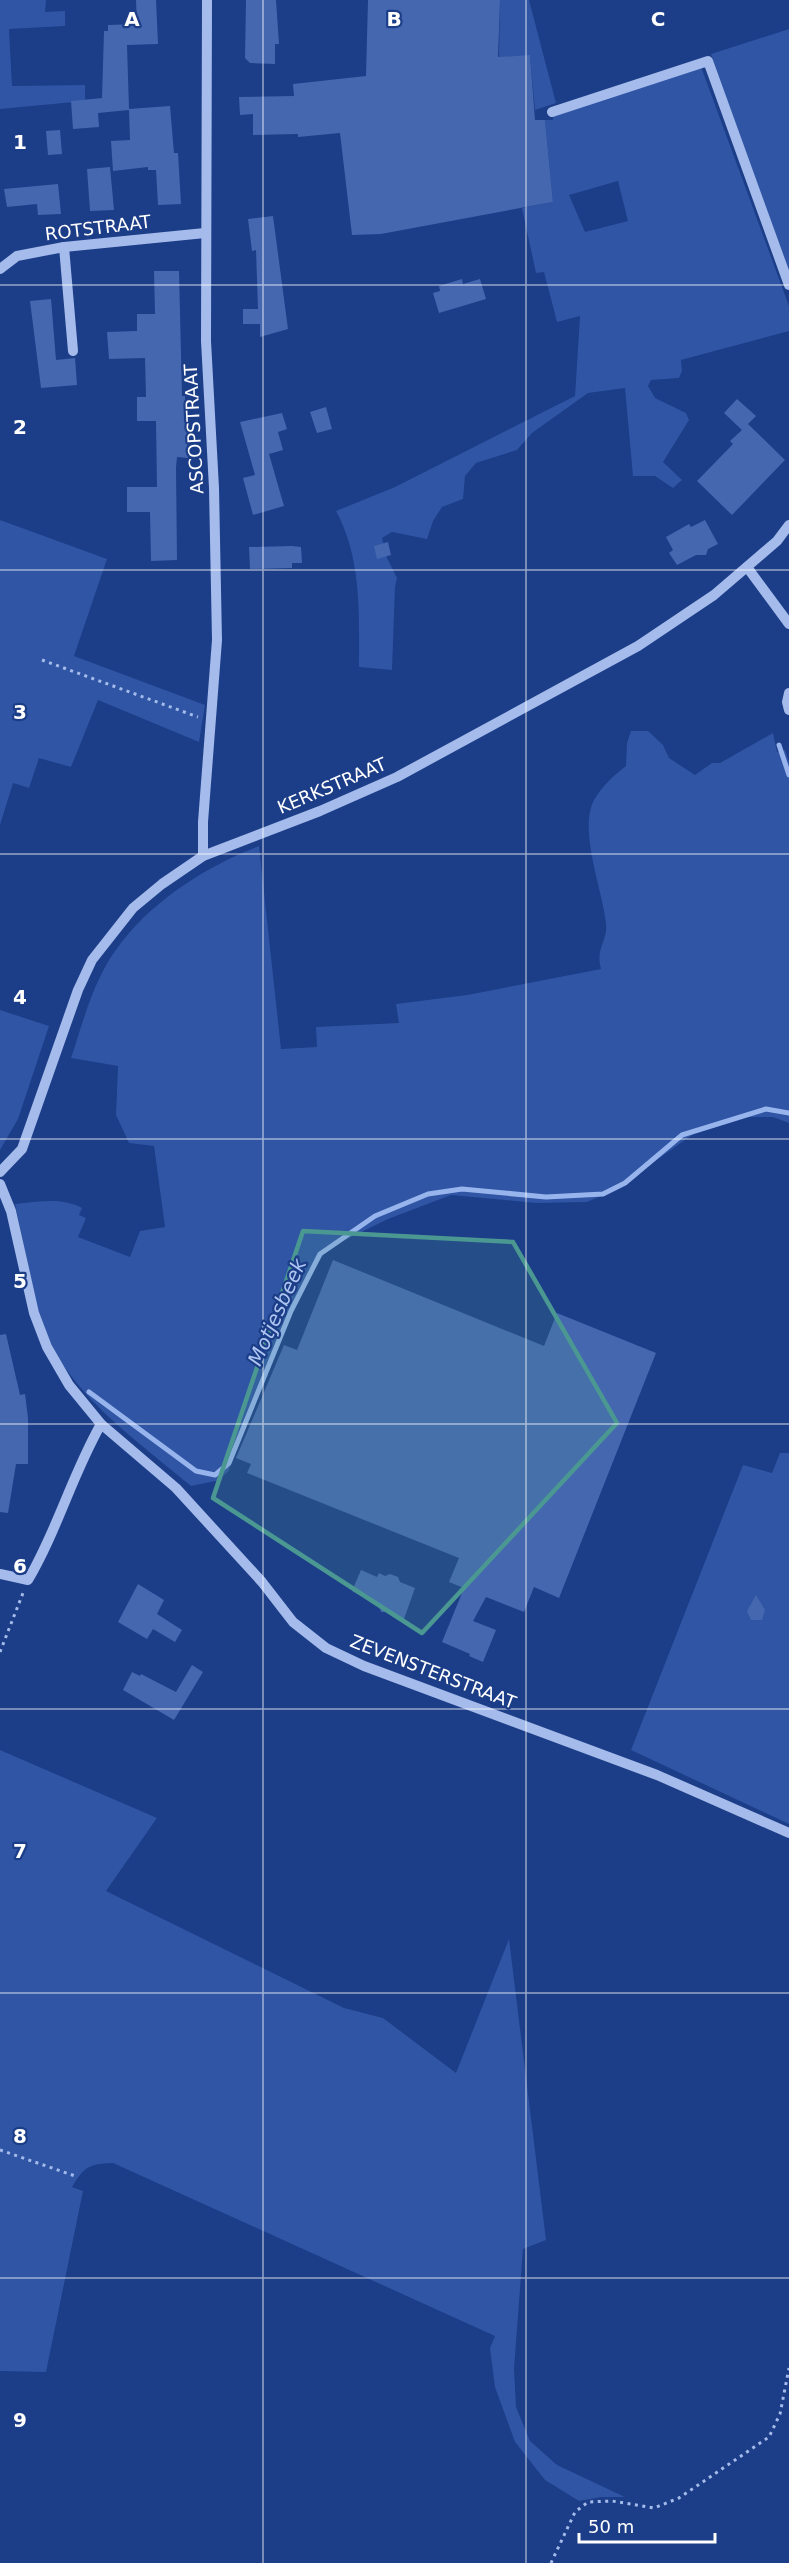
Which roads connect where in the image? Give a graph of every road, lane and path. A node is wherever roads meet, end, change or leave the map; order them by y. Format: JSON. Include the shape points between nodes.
{"nodes":[{"id":1,"x":207,"y":0,"type":"edge"},
{"id":2,"x":552,"y":112,"type":"dead end"},
{"id":3,"x":205,"y":233,"type":"junction"},
{"id":4,"x":64,"y":247,"type":"junction"},
{"id":5,"x":0,"y":269,"type":"edge"},
{"id":6,"x":789,"y":285,"type":"edge"},
{"id":7,"x":73,"y":351,"type":"dead end"},
{"id":8,"x":789,"y":525,"type":"edge"},
{"id":9,"x":747,"y":567,"type":"junction"},
{"id":10,"x":789,"y":624,"type":"edge"},
{"id":11,"x":42,"y":660,"type":"dead end"},
{"id":12,"x":789,"y":693,"type":"edge"},
{"id":13,"x":789,"y":710,"type":"edge"},
{"id":14,"x":211,"y":720,"type":"junction"},
{"id":15,"x":203,"y":856,"type":"junction"},
{"id":16,"x":0,"y":1172,"type":"edge"},
{"id":17,"x":0,"y":1184,"type":"edge"},
{"id":18,"x":101,"y":1424,"type":"junction"},
{"id":19,"x":0,"y":1574,"type":"edge"},
{"id":20,"x":28,"y":1580,"type":"junction"},
{"id":21,"x":0,"y":1652,"type":"edge"},
{"id":22,"x":789,"y":1833,"type":"edge"},
{"id":23,"x":0,"y":2150,"type":"edge"},
{"id":24,"x":78,"y":2177,"type":"dead end"},
{"id":25,"x":789,"y":2368,"type":"edge"},
{"id":26,"x":551,"y":2563,"type":"edge"}],
"edges":[{"from":1,"to":3,"type":"street","name":"ASCOPSTRAAT"},
{"from":2,"to":6,"type":"street","via":[[708,61]]},
{"from":3,"to":4,"type":"street","name":"ROTSTRAAT"},
{"from":3,"to":14,"type":"street","name":"ASCOPSTRAAT","via":[[217,640]]},
{"from":4,"to":5,"type":"street","name":"ROTSTRAAT","via":[[17,255]]},
{"from":4,"to":7,"type":"street"},
{"from":8,"to":9,"type":"street","name":"KERKSTRAAT"},
{"from":9,"to":10,"type":"street"},
{"from":9,"to":15,"type":"street","name":"KERKSTRAAT","via":[[714,595],[638,646],[397,777]]},
{"from":11,"to":14,"type":"path","via":[[188,716]]},
{"from":12,"to":13,"type":"street"},
{"from":14,"to":15,"type":"street","name":"ASCOPSTRAAT"},
{"from":15,"to":16,"type":"street","name":"KERKSTRAAT","via":[[133,908],[92,960],[22,1149]]},
{"from":17,"to":18,"type":"street","name":"ZEVENSTERSTRAAT","via":[[11,1211],[34,1313],[47,1347],[69,1385]]},
{"from":18,"to":20,"type":"street"},
{"from":18,"to":22,"type":"street","name":"ZEVENSTERSTRAAT","via":[[176,1488],[293,1622],[326,1648],[364,1666],[657,1775]]},
{"from":19,"to":20,"type":"street"},
{"from":20,"to":21,"type":"path"},
{"from":23,"to":24,"type":"path"},
{"from":25,"to":26,"type":"path","via":[[780,2414],[769,2437],[678,2498],[654,2508],[612,2501],[588,2502],[575,2512]]}]}
